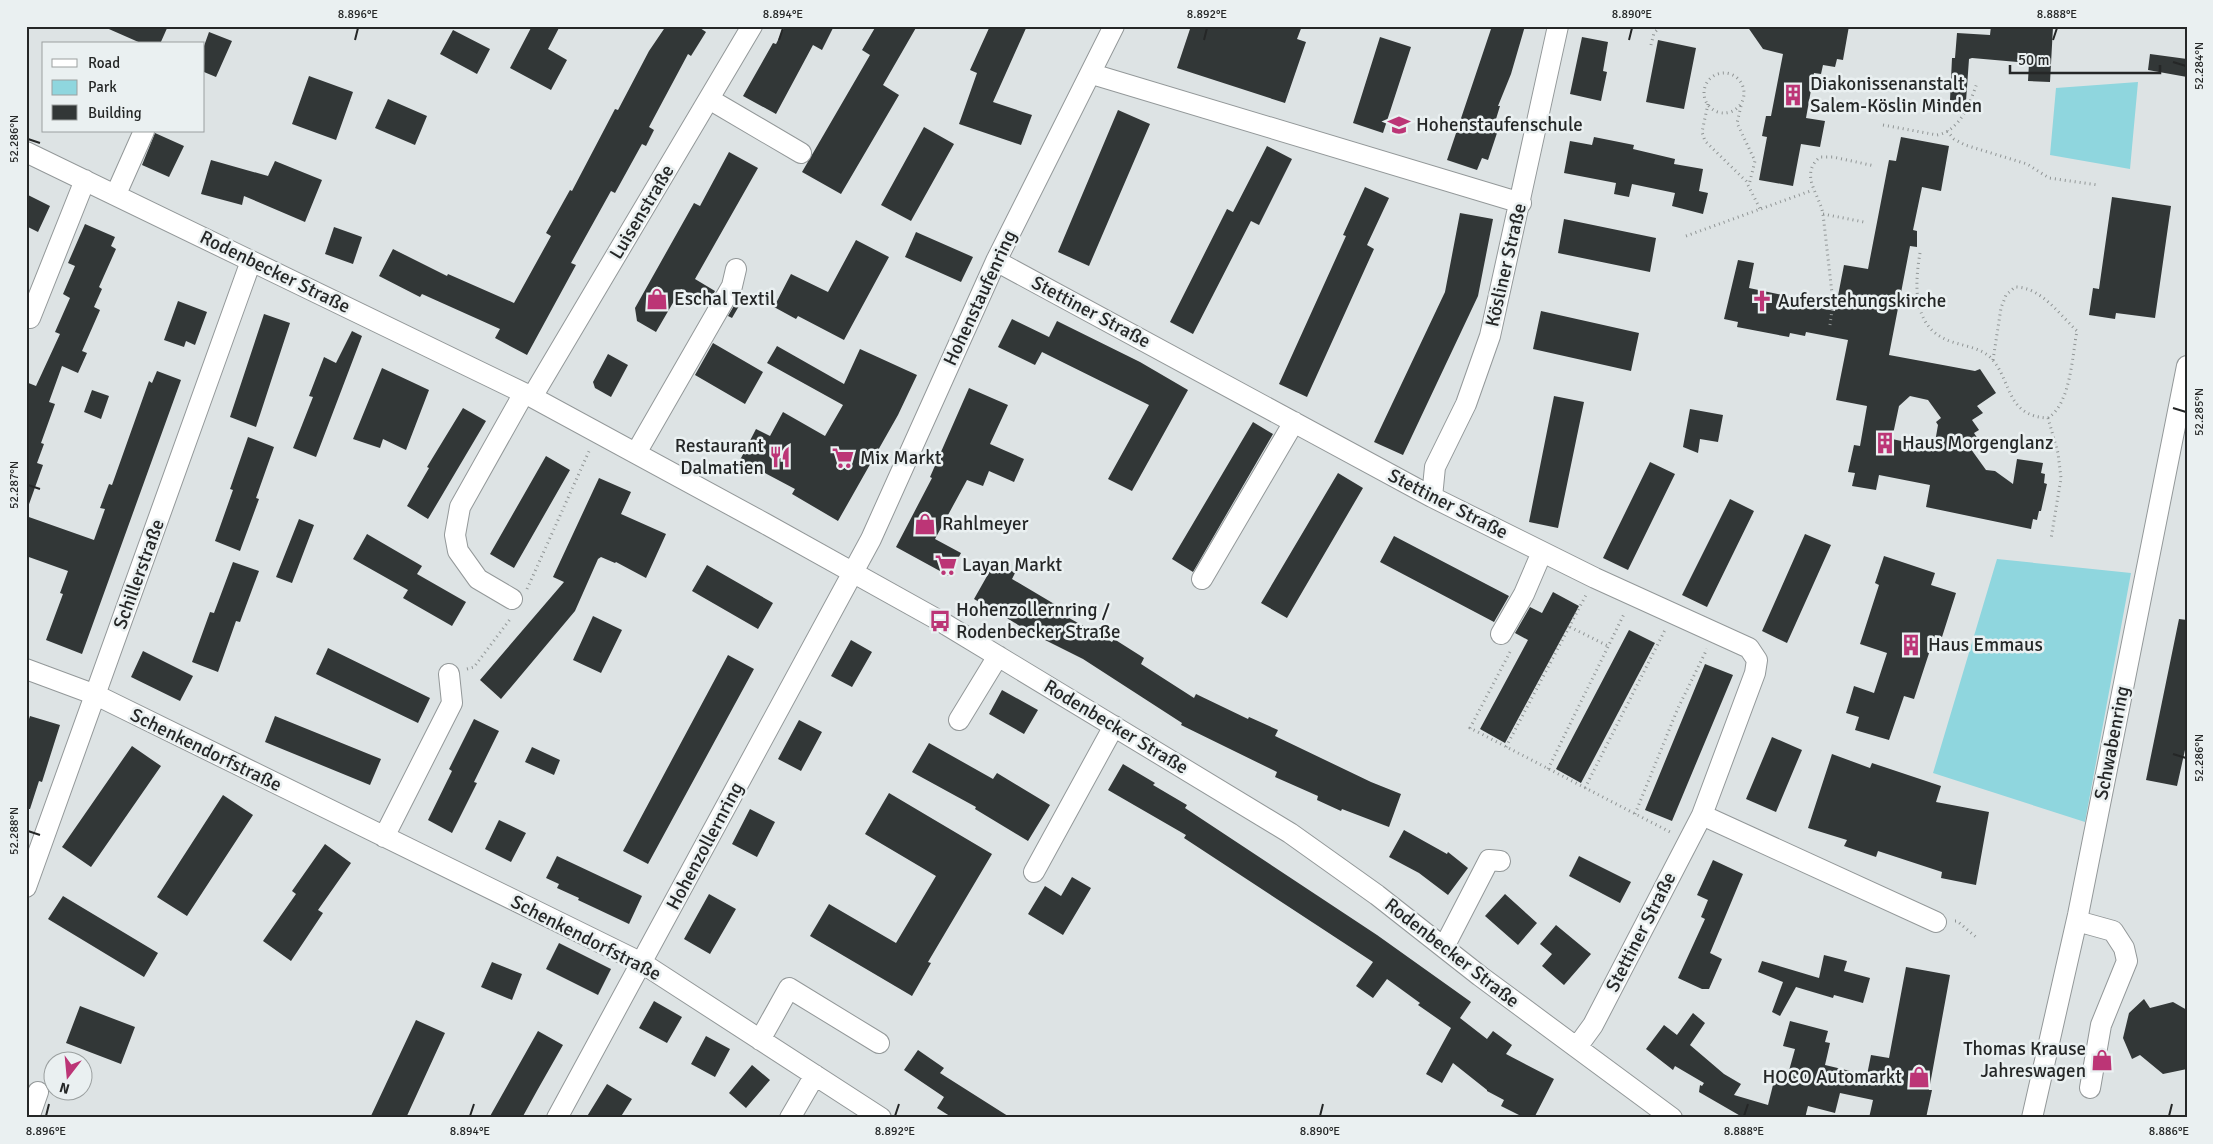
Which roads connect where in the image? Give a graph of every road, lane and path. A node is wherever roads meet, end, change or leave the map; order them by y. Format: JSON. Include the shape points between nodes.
{"nodes":[{"id":1,"x":752,"y":26,"type":"edge"},
{"id":2,"x":1114,"y":26,"type":"edge"},
{"id":3,"x":1558,"y":26,"type":"edge"},
{"id":4,"x":1661,"y":26,"type":"edge"},
{"id":5,"x":1651,"y":45,"type":"dead end"},
{"id":6,"x":1092,"y":74,"type":"junction"},
{"id":7,"x":1977,"y":83,"type":"dead end"},
{"id":8,"x":708,"y":99,"type":"junction"},
{"id":9,"x":1708,"y":104,"type":"junction"},
{"id":10,"x":1741,"y":105,"type":"junction"},
{"id":11,"x":1884,"y":125,"type":"dead end"},
{"id":12,"x":1947,"y":131,"type":"junction"},
{"id":13,"x":144,"y":132,"type":"edge"},
{"id":14,"x":26,"y":152,"type":"edge"},
{"id":15,"x":800,"y":153,"type":"dead end"},
{"id":16,"x":1875,"y":166,"type":"dead end"},
{"id":17,"x":85,"y":180,"type":"junction"},
{"id":18,"x":2098,"y":185,"type":"dead end"},
{"id":19,"x":1749,"y":186,"type":"junction"},
{"id":20,"x":1813,"y":190,"type":"junction"},
{"id":21,"x":116,"y":194,"type":"junction"},
{"id":22,"x":1521,"y":203,"type":"junction"},
{"id":23,"x":1760,"y":209,"type":"junction"},
{"id":24,"x":1823,"y":214,"type":"junction"},
{"id":25,"x":1864,"y":222,"type":"dead end"},
{"id":26,"x":1686,"y":236,"type":"dead end"},
{"id":27,"x":1920,"y":253,"type":"dead end"},
{"id":28,"x":252,"y":261,"type":"junction"},
{"id":29,"x":996,"y":261,"type":"junction"},
{"id":30,"x":736,"y":269,"type":"dead end"},
{"id":31,"x":26,"y":317,"type":"edge"},
{"id":32,"x":1830,"y":325,"type":"dead end"},
{"id":33,"x":1993,"y":360,"type":"junction"},
{"id":34,"x":2187,"y":366,"type":"edge"},
{"id":35,"x":528,"y":395,"type":"junction"},
{"id":36,"x":2048,"y":418,"type":"junction"},
{"id":37,"x":1294,"y":422,"type":"junction"},
{"id":38,"x":599,"y":432,"type":"junction"},
{"id":39,"x":636,"y":453,"type":"junction"},
{"id":40,"x":1432,"y":497,"type":"junction"},
{"id":41,"x":2051,"y":539,"type":"dead end"},
{"id":42,"x":1542,"y":552,"type":"junction"},
{"id":43,"x":853,"y":574,"type":"junction"},
{"id":44,"x":1595,"y":578,"type":"junction"},
{"id":45,"x":1202,"y":580,"type":"dead end"},
{"id":46,"x":1633,"y":596,"type":"junction"},
{"id":47,"x":517,"y":602,"type":"junction"},
{"id":48,"x":1673,"y":614,"type":"junction"},
{"id":49,"x":1570,"y":627,"type":"junction"},
{"id":50,"x":1715,"y":633,"type":"junction"},
{"id":51,"x":1506,"y":641,"type":"joint"},
{"id":52,"x":1608,"y":646,"type":"junction"},
{"id":53,"x":998,"y":656,"type":"junction"},
{"id":54,"x":26,"y":669,"type":"edge"},
{"id":55,"x":450,"y":674,"type":"joint"},
{"id":56,"x":96,"y":695,"type":"junction"},
{"id":57,"x":958,"y":720,"type":"dead end"},
{"id":58,"x":1114,"y":726,"type":"junction"},
{"id":59,"x":1506,"y":747,"type":"junction"},
{"id":60,"x":1548,"y":769,"type":"junction"},
{"id":61,"x":1585,"y":788,"type":"junction"},
{"id":62,"x":1636,"y":814,"type":"junction"},
{"id":63,"x":1702,"y":815,"type":"junction"},
{"id":64,"x":384,"y":837,"type":"junction"},
{"id":65,"x":1688,"y":841,"type":"junction"},
{"id":66,"x":1500,"y":861,"type":"dead end"},
{"id":67,"x":1034,"y":872,"type":"dead end"},
{"id":68,"x":26,"y":887,"type":"edge"},
{"id":69,"x":1958,"y":921,"type":"dead end"},
{"id":70,"x":2077,"y":921,"type":"junction"},
{"id":71,"x":1936,"y":922,"type":"dead end"},
{"id":72,"x":1976,"y":937,"type":"dead end"},
{"id":73,"x":1444,"y":947,"type":"junction"},
{"id":74,"x":642,"y":963,"type":"junction"},
{"id":75,"x":760,"y":1040,"type":"junction"},
{"id":76,"x":879,"y":1042,"type":"dead end"},
{"id":77,"x":1577,"y":1047,"type":"junction"},
{"id":78,"x":815,"y":1075,"type":"junction"},
{"id":79,"x":2090,"y":1088,"type":"dead end"},
{"id":80,"x":38,"y":1092,"type":"dead end"},
{"id":81,"x":29,"y":1118,"type":"edge"},
{"id":82,"x":557,"y":1118,"type":"edge"},
{"id":83,"x":790,"y":1118,"type":"edge"},
{"id":84,"x":881,"y":1118,"type":"edge"},
{"id":85,"x":1672,"y":1118,"type":"edge"},
{"id":86,"x":2032,"y":1118,"type":"edge"}],
"edges":[{"from":1,"to":8,"type":"street","name":"Luisenstraße"},
{"from":2,"to":6,"type":"street","name":"Hohenstaufenring"},
{"from":3,"to":22,"type":"street","name":"Kösliner Straße"},
{"from":4,"to":5,"type":"path","via":[[1654,32]]},
{"from":6,"to":22,"type":"street"},
{"from":6,"to":29,"type":"street","name":"Hohenstaufenring"},
{"from":7,"to":12,"type":"path","via":[[1970,104]]},
{"from":8,"to":15,"type":"street"},
{"from":8,"to":35,"type":"street","name":"Luisenstraße"},
{"from":9,"to":10,"type":"path","via":[[1718,112],[1730,112]]},
{"from":9,"to":10,"type":"path","via":[[1704,92],[1708,81],[1718,74],[1731,74],[1741,81],[1745,93]]},
{"from":9,"to":19,"type":"path","via":[[1702,132],[1705,141]]},
{"from":10,"to":19,"type":"path","via":[[1737,122],[1755,161]]},
{"from":11,"to":12,"type":"path","via":[[1937,135]]},
{"from":12,"to":18,"type":"path","via":[[1965,145],[2027,164],[2049,178]]},
{"from":13,"to":21,"type":"street"},
{"from":14,"to":17,"type":"street","name":"Rodenbecker Straße"},
{"from":16,"to":20,"type":"path","via":[[1820,157],[1810,171]]},
{"from":17,"to":21,"type":"street","name":"Rodenbecker Straße"},
{"from":17,"to":31,"type":"street","via":[[30,318]]},
{"from":19,"to":23,"type":"path"},
{"from":20,"to":23,"type":"path"},
{"from":20,"to":24,"type":"path"},
{"from":21,"to":28,"type":"street","name":"Rodenbecker Straße"},
{"from":22,"to":40,"type":"street","name":"Kösliner Straße","via":[[1490,336],[1466,404],[1435,468]]},
{"from":23,"to":26,"type":"path"},
{"from":24,"to":25,"type":"path"},
{"from":24,"to":32,"type":"path","via":[[1833,302]]},
{"from":27,"to":33,"type":"path","via":[[1916,296],[1923,316],[1934,332],[1944,339],[1985,352]]},
{"from":28,"to":35,"type":"street","name":"Rodenbecker Straße"},
{"from":28,"to":56,"type":"street","name":"Schillerstraße"},
{"from":29,"to":37,"type":"street","name":"Stettiner Straße"},
{"from":29,"to":43,"type":"street","name":"Hohenstaufenring"},
{"from":30,"to":39,"type":"street","via":[[732,286]]},
{"from":33,"to":36,"type":"path","via":[[2011,398],[2020,408]]},
{"from":33,"to":36,"type":"path","via":[[2001,308],[2006,295],[2015,287],[2026,287],[2041,296],[2077,331],[2068,385],[2054,415]]},
{"from":34,"to":70,"type":"street","name":"Schwabenring"},
{"from":35,"to":38,"type":"street","name":"Rodenbecker Straße"},
{"from":35,"to":47,"type":"street","via":[[460,507],[455,535],[458,551],[478,579]]},
{"from":36,"to":41,"type":"path","via":[[2061,478]]},
{"from":37,"to":40,"type":"street","name":"Stettiner Straße"},
{"from":37,"to":45,"type":"street"},
{"from":38,"to":39,"type":"street","name":"Rodenbecker Straße"},
{"from":38,"to":47,"type":"path"},
{"from":39,"to":43,"type":"street","name":"Rodenbecker Straße"},
{"from":40,"to":42,"type":"street","name":"Stettiner Straße"},
{"from":42,"to":44,"type":"street","name":"Stettiner Straße"},
{"from":42,"to":51,"type":"street"},
{"from":43,"to":53,"type":"street","name":"Rodenbecker Straße"},
{"from":43,"to":74,"type":"street","name":"Hohenzollernring"},
{"from":44,"to":46,"type":"street","name":"Stettiner Straße"},
{"from":44,"to":49,"type":"path"},
{"from":46,"to":48,"type":"street","name":"Stettiner Straße"},
{"from":46,"to":52,"type":"path"},
{"from":47,"to":55,"type":"path","via":[[474,667]]},
{"from":48,"to":50,"type":"street","name":"Stettiner Straße"},
{"from":48,"to":61,"type":"path"},
{"from":49,"to":52,"type":"path"},
{"from":49,"to":59,"type":"path"},
{"from":50,"to":62,"type":"path","via":[[1678,708]]},
{"from":50,"to":63,"type":"street","name":"Stettiner Straße","via":[[1749,648],[1756,660],[1755,673]]},
{"from":51,"to":59,"type":"path","via":[[1470,728]]},
{"from":52,"to":60,"type":"path"},
{"from":53,"to":57,"type":"street"},
{"from":53,"to":58,"type":"street","name":"Rodenbecker Straße"},
{"from":54,"to":56,"type":"street","name":"Schenkendorfstraße"},
{"from":55,"to":64,"type":"street","via":[[452,703]]},
{"from":56,"to":64,"type":"street","name":"Schenkendorfstraße"},
{"from":56,"to":68,"type":"street","name":"Schillerstraße"},
{"from":58,"to":67,"type":"street"},
{"from":58,"to":73,"type":"street","name":"Rodenbecker Straße","via":[[1290,833]]},
{"from":59,"to":60,"type":"path"},
{"from":60,"to":61,"type":"path"},
{"from":61,"to":62,"type":"path"},
{"from":62,"to":65,"type":"path"},
{"from":63,"to":65,"type":"street","name":"Stettiner Straße"},
{"from":63,"to":71,"type":"street"},
{"from":64,"to":74,"type":"street","name":"Schenkendorfstraße"},
{"from":65,"to":77,"type":"street","name":"Stettiner Straße","via":[[1593,1025]]},
{"from":66,"to":73,"type":"street","via":[[1490,860]]},
{"from":69,"to":72,"type":"path"},
{"from":70,"to":79,"type":"street","via":[[2113,931],[2124,948],[2127,961],[2101,1025]]},
{"from":70,"to":86,"type":"street","name":"Schwabenring"},
{"from":73,"to":77,"type":"street","name":"Rodenbecker Straße"},
{"from":74,"to":75,"type":"street","name":"Schenkendorfstraße"},
{"from":74,"to":82,"type":"street","name":"Hohenzollernring"},
{"from":75,"to":76,"type":"street","via":[[789,988]]},
{"from":75,"to":78,"type":"street","name":"Schenkendorfstraße"},
{"from":77,"to":85,"type":"street","name":"Rodenbecker Straße"},
{"from":78,"to":83,"type":"street"},
{"from":78,"to":84,"type":"street","name":"Schenkendorfstraße"},
{"from":80,"to":81,"type":"street"}]}
